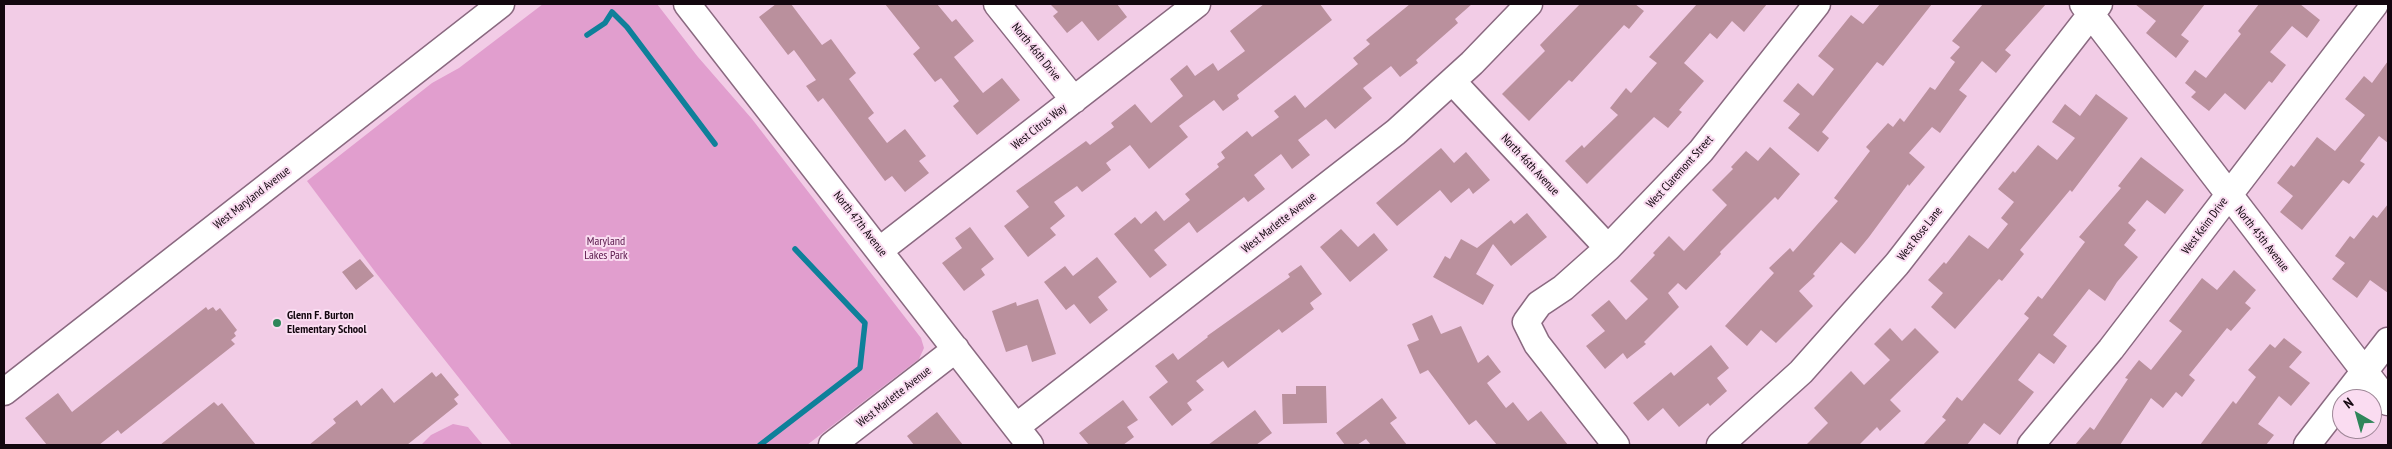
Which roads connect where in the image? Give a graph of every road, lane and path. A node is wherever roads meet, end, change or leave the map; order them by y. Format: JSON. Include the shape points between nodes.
{"nodes":[{"id":1,"x":501,"y":4,"type":"edge"},
{"id":2,"x":687,"y":4,"type":"edge"},
{"id":3,"x":997,"y":4,"type":"edge"},
{"id":4,"x":1197,"y":4,"type":"edge"},
{"id":5,"x":1529,"y":4,"type":"edge"},
{"id":6,"x":1817,"y":4,"type":"edge"},
{"id":7,"x":2375,"y":4,"type":"edge"},
{"id":8,"x":2091,"y":7,"type":"edge"},
{"id":9,"x":1453,"y":82,"type":"junction"},
{"id":10,"x":1074,"y":100,"type":"junction"},
{"id":11,"x":2228,"y":194,"type":"junction"},
{"id":12,"x":1608,"y":248,"type":"junction"},
{"id":13,"x":880,"y":250,"type":"junction"},
{"id":14,"x":2388,"y":341,"type":"edge"},
{"id":15,"x":956,"y":349,"type":"junction"},
{"id":16,"x":2365,"y":372,"type":"junction"},
{"id":17,"x":2352,"y":389,"type":"edge"},
{"id":18,"x":4,"y":392,"type":"edge"},
{"id":19,"x":2388,"y":402,"type":"edge"},
{"id":20,"x":2332,"y":414,"type":"edge"},
{"id":21,"x":1023,"y":436,"type":"edge"},
{"id":22,"x":832,"y":445,"type":"edge"},
{"id":23,"x":1616,"y":445,"type":"edge"},
{"id":24,"x":1720,"y":445,"type":"edge"},
{"id":25,"x":2031,"y":445,"type":"edge"},
{"id":26,"x":2307,"y":445,"type":"edge"}],
"edges":[{"from":1,"to":18,"type":"street","name":"West Maryland Avenue"},
{"from":2,"to":13,"type":"street","name":"North 47th Avenue"},
{"from":3,"to":10,"type":"street","name":"North 46th Drive"},
{"from":4,"to":10,"type":"street","name":"West Citrus Way"},
{"from":5,"to":9,"type":"street","name":"West Marlette Avenue"},
{"from":6,"to":12,"type":"street","name":"West Claremont Street","via":[[1701,151]]},
{"from":7,"to":11,"type":"street","name":"West Keim Drive"},
{"from":8,"to":11,"type":"street","name":"North 45th Avenue"},
{"from":8,"to":24,"type":"street","name":"West Rose Lane","via":[[1897,264],[1801,372]]},
{"from":9,"to":12,"type":"street","name":"North 46th Avenue"},
{"from":9,"to":21,"type":"street","name":"West Marlette Avenue"},
{"from":10,"to":13,"type":"street","name":"West Citrus Way"},
{"from":11,"to":16,"type":"street","name":"North 45th Avenue"},
{"from":11,"to":25,"type":"street","name":"West Keim Drive","via":[[2111,349]]},
{"from":12,"to":23,"type":"street","name":"West Claremont Street","via":[[1563,288],[1539,304],[1526,322],[1537,344]]},
{"from":13,"to":15,"type":"street","name":"North 47th Avenue"},
{"from":14,"to":16,"type":"street"},
{"from":15,"to":21,"type":"street","name":"North 47th Avenue"},
{"from":15,"to":22,"type":"street","name":"West Marlette Avenue"},
{"from":16,"to":17,"type":"street"},
{"from":16,"to":19,"type":"street","name":"North 45th Avenue"},
{"from":20,"to":26,"type":"street"}]}
